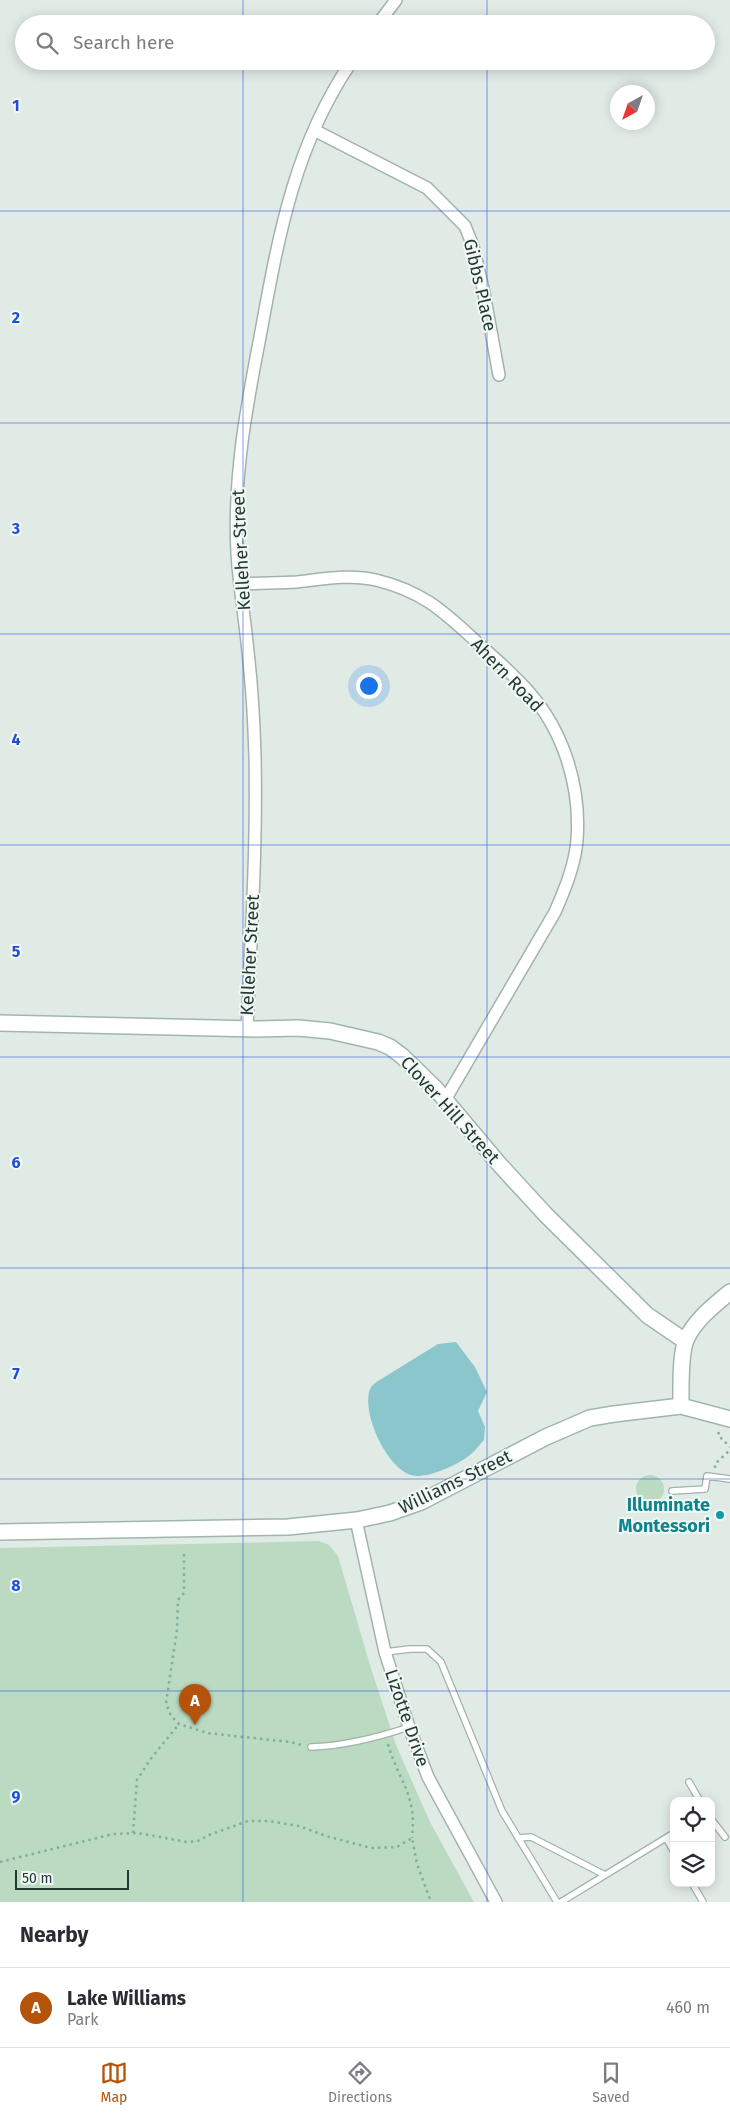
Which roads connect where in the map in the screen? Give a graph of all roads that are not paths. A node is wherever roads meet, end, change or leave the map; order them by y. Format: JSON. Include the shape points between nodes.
{"nodes":[{"id":1,"x":396,"y":0,"type":"edge"},
{"id":2,"x":385,"y":15,"type":"edge"},
{"id":3,"x":347,"y":70,"type":"edge"},
{"id":4,"x":314,"y":130,"type":"junction"},
{"id":5,"x":499,"y":375,"type":"dead end"},
{"id":6,"x":241,"y":584,"type":"junction"},
{"id":7,"x":0,"y":1023,"type":"edge"},
{"id":8,"x":247,"y":1028,"type":"junction"},
{"id":9,"x":445,"y":1100,"type":"junction"},
{"id":10,"x":730,"y":1292,"type":"edge"},
{"id":11,"x":685,"y":1341,"type":"junction"},
{"id":12,"x":681,"y":1406,"type":"junction"},
{"id":13,"x":730,"y":1419,"type":"edge"},
{"id":14,"x":730,"y":1479,"type":"edge"},
{"id":15,"x":672,"y":1491,"type":"dead end"},
{"id":16,"x":356,"y":1520,"type":"junction"},
{"id":17,"x":0,"y":1532,"type":"edge"},
{"id":18,"x":385,"y":1652,"type":"junction"},
{"id":19,"x":410,"y":1727,"type":"junction"},
{"id":20,"x":311,"y":1747,"type":"road end"},
{"id":21,"x":689,"y":1782,"type":"dead end"},
{"id":22,"x":698,"y":1797,"type":"edge"},
{"id":23,"x":715,"y":1824,"type":"edge"},
{"id":24,"x":670,"y":1836,"type":"edge"},
{"id":25,"x":725,"y":1837,"type":"dead end"},
{"id":26,"x":518,"y":1838,"type":"junction"},
{"id":27,"x":666,"y":1838,"type":"junction"},
{"id":28,"x":670,"y":1845,"type":"edge"},
{"id":29,"x":605,"y":1875,"type":"junction"},
{"id":30,"x":694,"y":1887,"type":"edge"},
{"id":31,"x":496,"y":1902,"type":"edge"},
{"id":32,"x":557,"y":1902,"type":"edge"},
{"id":33,"x":561,"y":1902,"type":"edge"},
{"id":34,"x":703,"y":1902,"type":"edge"}],
"edges":[{"from":1,"to":2,"type":"street"},
{"from":3,"to":4,"type":"street","name":"Kelleher Street"},
{"from":4,"to":5,"type":"street","name":"Gibbs Place","via":[[427,188],[465,226],[484,293]]},
{"from":4,"to":6,"type":"street","name":"Kelleher Street","via":[[292,185],[242,432],[236,483]]},
{"from":6,"to":8,"type":"street","name":"Kelleher Street","via":[[255,756]]},
{"from":6,"to":9,"type":"street","name":"Ahern Road","via":[[346,577],[374,580],[428,600],[529,692],[551,722],[564,748],[578,811],[577,841],[569,878],[555,912]]},
{"from":7,"to":8,"type":"street","name":"Clover Hill Street"},
{"from":8,"to":9,"type":"street","name":"Clover Hill Street","via":[[319,1029],[378,1042],[402,1056]]},
{"from":9,"to":11,"type":"street","name":"Clover Hill Street","via":[[540,1209],[640,1308]]},
{"from":10,"to":11,"type":"street","via":[[696,1324]]},
{"from":11,"to":12,"type":"street"},
{"from":12,"to":13,"type":"street"},
{"from":12,"to":16,"type":"street","name":"Williams Street","via":[[590,1418],[420,1502],[390,1514]]},
{"from":14,"to":15,"type":"lane","via":[[707,1476],[705,1489]]},
{"from":16,"to":17,"type":"street","name":"Williams Street","via":[[288,1527]]},
{"from":16,"to":18,"type":"street","name":"Lizotte Drive"},
{"from":18,"to":19,"type":"street","name":"Lizotte Drive"},
{"from":18,"to":26,"type":"lane","via":[[410,1648],[427,1650],[441,1662],[502,1811]]},
{"from":19,"to":20,"type":"lane","via":[[370,1740]]},
{"from":19,"to":31,"type":"street","name":"Lizotte Drive","via":[[428,1777]]},
{"from":21,"to":22,"type":"lane"},
{"from":23,"to":25,"type":"lane"},
{"from":24,"to":27,"type":"lane"},
{"from":26,"to":29,"type":"lane","via":[[531,1837]]},
{"from":26,"to":32,"type":"lane"},
{"from":27,"to":28,"type":"lane"},
{"from":27,"to":29,"type":"lane"},
{"from":29,"to":33,"type":"lane"},
{"from":30,"to":34,"type":"lane"}]}
